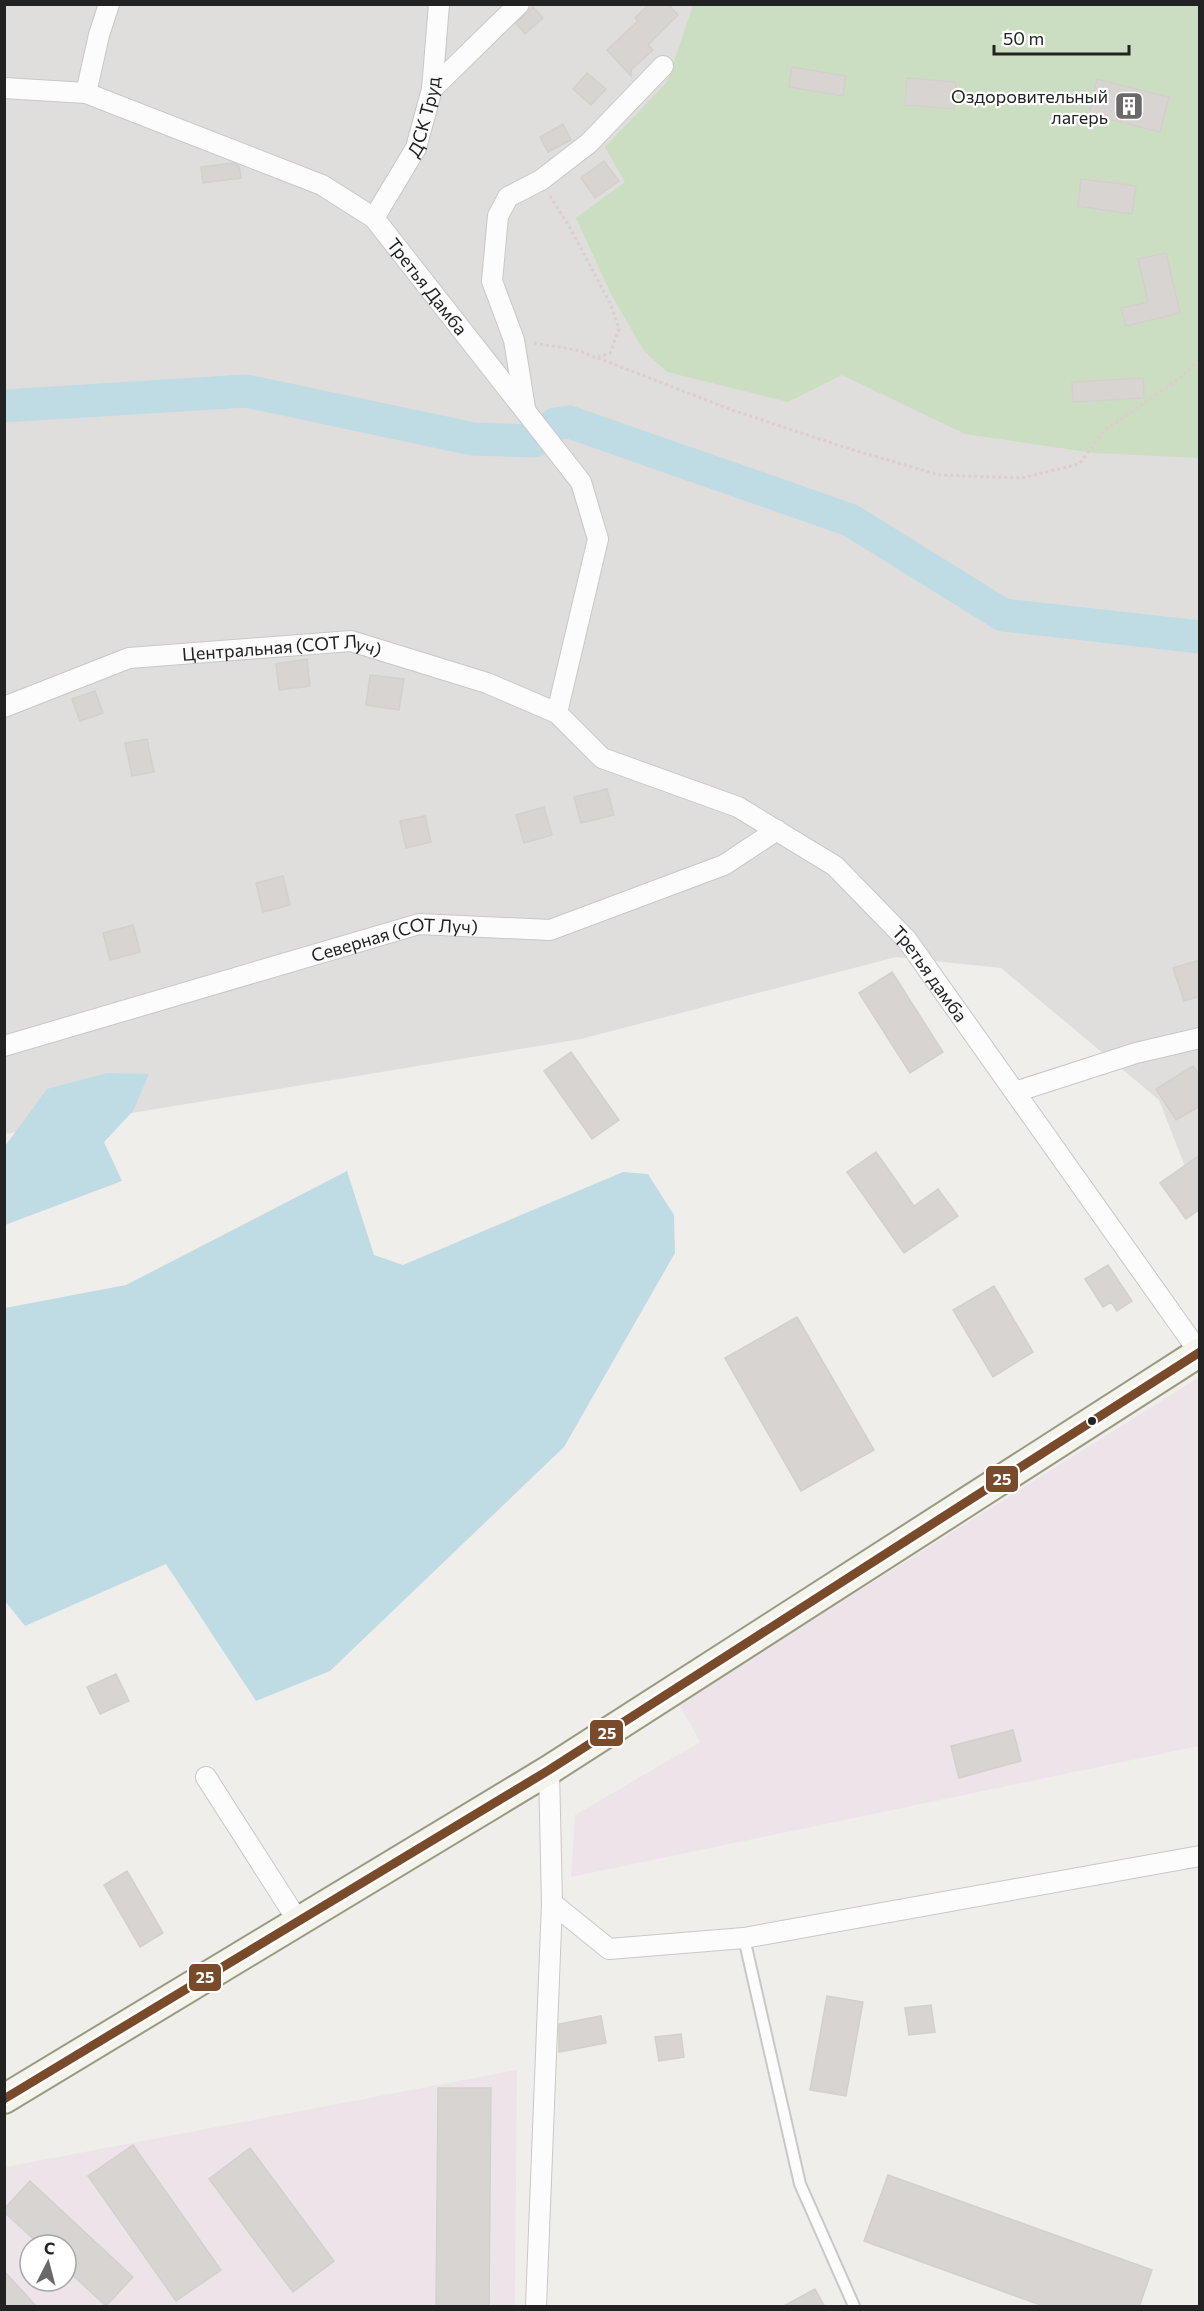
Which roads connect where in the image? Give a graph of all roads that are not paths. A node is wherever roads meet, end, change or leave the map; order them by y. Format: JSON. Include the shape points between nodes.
{"nodes":[{"id":1,"x":109,"y":4,"type":"edge"},
{"id":2,"x":439,"y":4,"type":"edge"},
{"id":3,"x":519,"y":4,"type":"edge"},
{"id":4,"x":663,"y":66,"type":"dead end"},
{"id":5,"x":4,"y":88,"type":"edge"},
{"id":6,"x":432,"y":89,"type":"junction"},
{"id":7,"x":86,"y":93,"type":"junction"},
{"id":8,"x":374,"y":218,"type":"junction"},
{"id":9,"x":525,"y":409,"type":"junction"},
{"id":10,"x":4,"y":707,"type":"edge"},
{"id":11,"x":557,"y":712,"type":"junction"},
{"id":12,"x":777,"y":830,"type":"junction"},
{"id":13,"x":1200,"y":1038,"type":"edge"},
{"id":14,"x":4,"y":1046,"type":"edge"},
{"id":15,"x":1015,"y":1092,"type":"junction"},
{"id":16,"x":1199,"y":1352,"type":"edge"},
{"id":17,"x":549,"y":1770,"type":"junction"},
{"id":18,"x":206,"y":1777,"type":"dead end"},
{"id":19,"x":1200,"y":1856,"type":"edge"},
{"id":20,"x":552,"y":1903,"type":"junction"},
{"id":21,"x":298,"y":1921,"type":"junction"},
{"id":22,"x":744,"y":1938,"type":"junction"},
{"id":23,"x":4,"y":2099,"type":"edge"},
{"id":24,"x":536,"y":2307,"type":"edge"},
{"id":25,"x":854,"y":2307,"type":"edge"}],
"edges":[{"from":1,"to":7,"type":"street"},
{"from":2,"to":6,"type":"street","name":"ДСК Труд"},
{"from":3,"to":6,"type":"street"},
{"from":4,"to":9,"type":"street","via":[[589,143],[541,180],[508,197],[498,216],[492,281],[514,340]]},
{"from":5,"to":7,"type":"street","name":"Третья Дамба"},
{"from":6,"to":8,"type":"street","name":"ДСК Труд","via":[[416,148]]},
{"from":7,"to":8,"type":"street","name":"Третья Дамба","via":[[322,186]]},
{"from":8,"to":9,"type":"street","name":"Третья Дамба"},
{"from":9,"to":11,"type":"street","name":"Третья Дамба","via":[[581,482],[598,539]]},
{"from":10,"to":11,"type":"street","name":"Центральная (СОТ Луч)","via":[[129,658],[351,642],[487,683]]},
{"from":11,"to":12,"type":"street","name":"Третья дамба","via":[[602,758],[738,807]]},
{"from":12,"to":14,"type":"street","name":"Северная (СОТ Луч)","via":[[724,865],[550,930],[419,924]]},
{"from":12,"to":15,"type":"street","name":"Третья дамба","via":[[835,866],[907,940]]},
{"from":13,"to":15,"type":"street","via":[[1136,1053]]},
{"from":15,"to":16,"type":"street","name":"Третья дамба"},
{"from":16,"to":17,"type":"main road"},
{"from":17,"to":20,"type":"street"},
{"from":17,"to":21,"type":"main road"},
{"from":18,"to":21,"type":"street"},
{"from":19,"to":22,"type":"street"},
{"from":20,"to":22,"type":"street","via":[[609,1949]]},
{"from":20,"to":24,"type":"street"},
{"from":21,"to":23,"type":"main road"},
{"from":22,"to":25,"type":"lane","via":[[800,2184]]}]}
